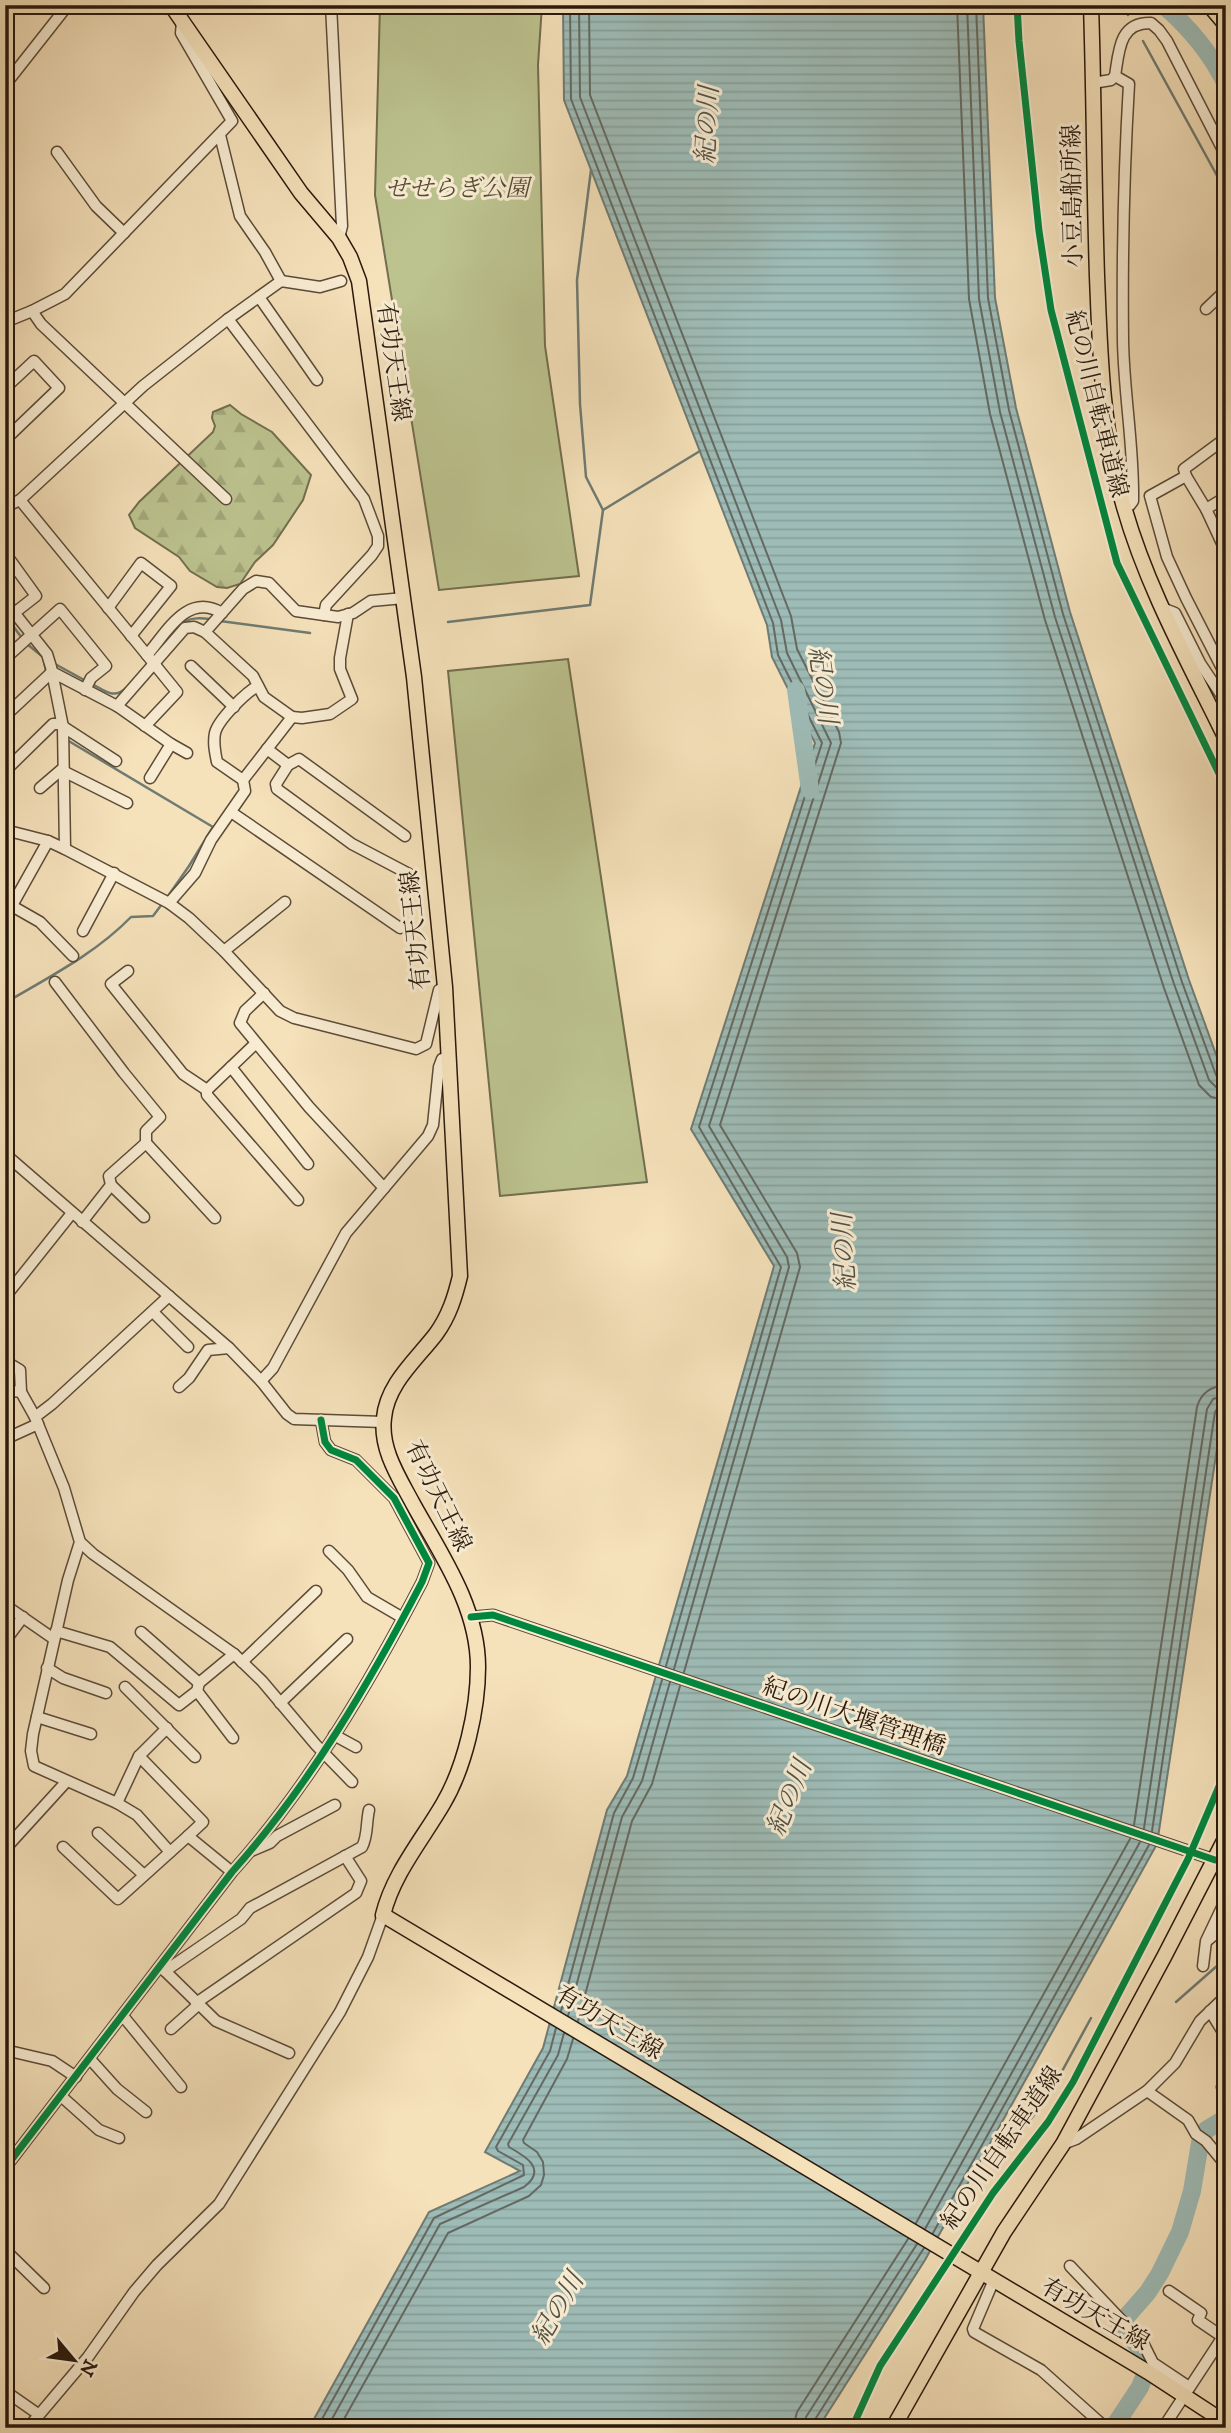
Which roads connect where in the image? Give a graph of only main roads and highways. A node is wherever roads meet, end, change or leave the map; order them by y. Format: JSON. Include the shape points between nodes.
{"nodes":[{"id":1,"x":171,"y":5,"type":"edge"},
{"id":2,"x":1091,"y":5,"type":"edge"},
{"id":3,"x":1209,"y":5,"type":"edge"},
{"id":4,"x":1226,"y":24,"type":"edge"},
{"id":5,"x":1226,"y":739,"type":"edge"},
{"id":6,"x":1226,"y":1837,"type":"edge"},
{"id":7,"x":978,"y":2272,"type":"junction"},
{"id":8,"x":1226,"y":2423,"type":"edge"},
{"id":9,"x":893,"y":2428,"type":"edge"}],
"edges":[{"from":1,"to":7,"type":"main road","name":"有功天王線","via":[[301,193],[339,238],[359,281],[414,677],[445,988],[460,1276],[447,1315],[392,1390],[383,1422],[388,1455],[471,1617],[478,1665],[461,1763],[383,1915]]},
{"from":2,"to":5,"type":"main road","name":"小豆島船所線","via":[[1102,380],[1113,463],[1142,562]]},
{"from":3,"to":4,"type":"main road"},
{"from":6,"to":7,"type":"main road","via":[[1208,1858],[1063,2144]]},
{"from":7,"to":8,"type":"main road","name":"有功天王線","via":[[1187,2391]]},
{"from":7,"to":9,"type":"main road"}]}
